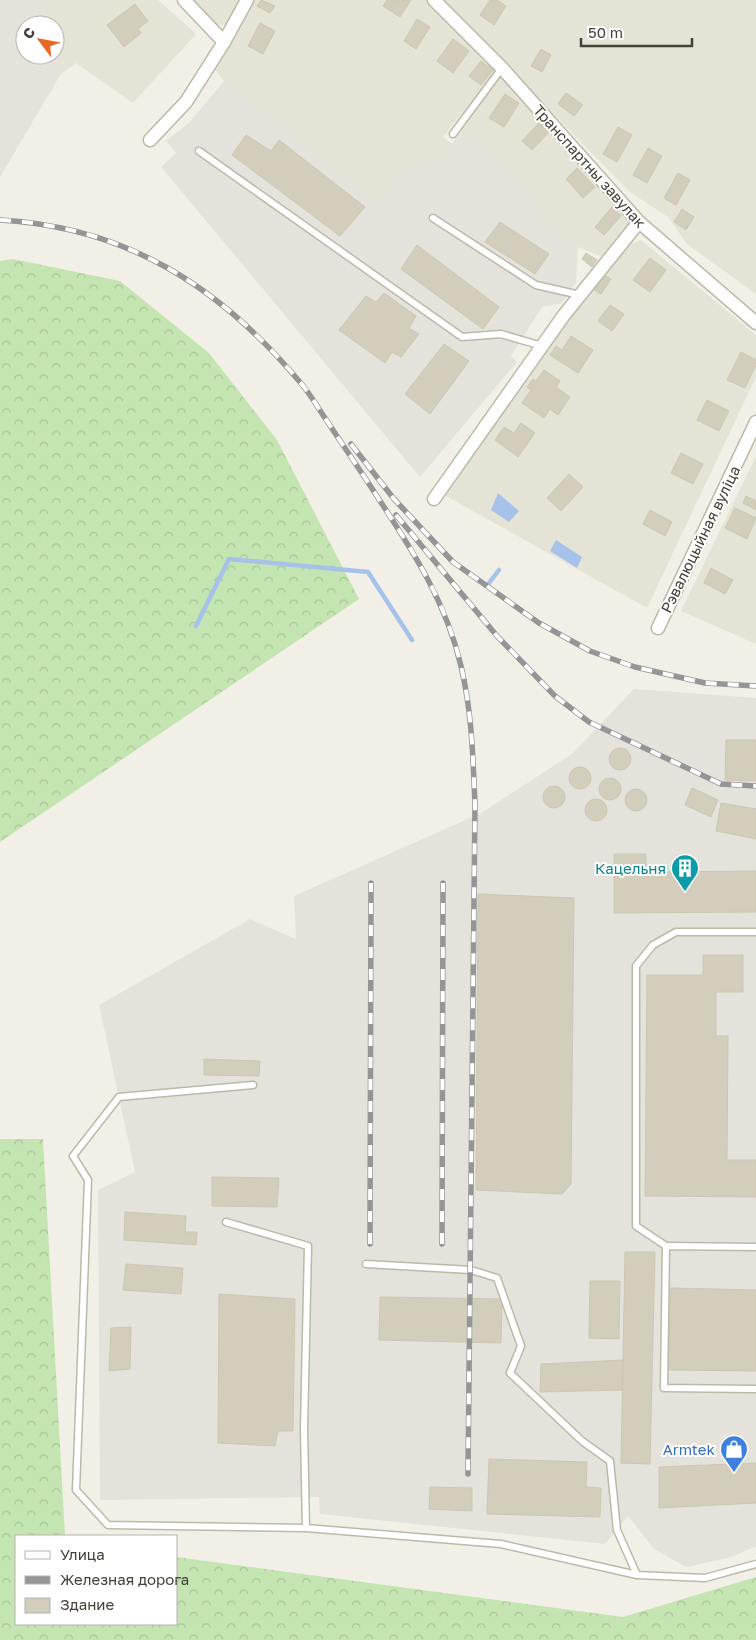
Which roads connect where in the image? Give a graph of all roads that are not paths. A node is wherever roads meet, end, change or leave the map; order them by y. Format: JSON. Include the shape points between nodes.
{"nodes":[{"id":1,"x":184,"y":0,"type":"edge"},
{"id":2,"x":247,"y":0,"type":"edge"},
{"id":3,"x":434,"y":0,"type":"edge"},
{"id":4,"x":224,"y":42,"type":"junction"},
{"id":5,"x":502,"y":68,"type":"junction"},
{"id":6,"x":453,"y":134,"type":"dead end"},
{"id":7,"x":150,"y":140,"type":"dead end"},
{"id":8,"x":199,"y":150,"type":"dead end"},
{"id":9,"x":433,"y":218,"type":"dead end"},
{"id":10,"x":639,"y":222,"type":"junction"},
{"id":11,"x":580,"y":295,"type":"junction"},
{"id":12,"x":756,"y":323,"type":"edge"},
{"id":13,"x":542,"y":346,"type":"junction"},
{"id":14,"x":756,"y":422,"type":"edge"},
{"id":15,"x":434,"y":500,"type":"dead end"},
{"id":16,"x":658,"y":628,"type":"dead end"},
{"id":17,"x":756,"y":932,"type":"edge"},
{"id":18,"x":253,"y":1085,"type":"dead end"},
{"id":19,"x":226,"y":1222,"type":"dead end"},
{"id":20,"x":666,"y":1246,"type":"junction"},
{"id":21,"x":756,"y":1247,"type":"edge"},
{"id":22,"x":366,"y":1264,"type":"dead end"},
{"id":23,"x":756,"y":1389,"type":"edge"},
{"id":24,"x":306,"y":1528,"type":"junction"},
{"id":25,"x":756,"y":1564,"type":"edge"},
{"id":26,"x":637,"y":1575,"type":"junction"}],
"edges":[{"from":1,"to":4,"type":"street"},
{"from":2,"to":4,"type":"street"},
{"from":3,"to":5,"type":"street","name":"Транспартны завулак"},
{"from":4,"to":7,"type":"street","via":[[186,102]]},
{"from":5,"to":6,"type":"lane"},
{"from":5,"to":10,"type":"street","name":"Транспартны завулак"},
{"from":8,"to":13,"type":"lane","via":[[462,337],[501,334]]},
{"from":9,"to":11,"type":"lane","via":[[536,285]]},
{"from":10,"to":11,"type":"street"},
{"from":10,"to":12,"type":"street","name":"Транспартны завулак"},
{"from":11,"to":13,"type":"street"},
{"from":13,"to":15,"type":"street"},
{"from":14,"to":16,"type":"street","name":"Рэвалюцыйная вуліца"},
{"from":17,"to":20,"type":"lane","via":[[676,932],[653,946],[636,966],[636,1226]]},
{"from":18,"to":24,"type":"lane","via":[[119,1097],[73,1156],[88,1180],[76,1490],[108,1525]]},
{"from":19,"to":24,"type":"lane","via":[[308,1246],[304,1429]]},
{"from":20,"to":21,"type":"lane"},
{"from":20,"to":23,"type":"lane","via":[[664,1388]]},
{"from":22,"to":26,"type":"lane","via":[[471,1270],[497,1278],[522,1346],[510,1373],[582,1440],[610,1461],[616,1530]]},
{"from":24,"to":26,"type":"lane","via":[[501,1544]]},
{"from":25,"to":26,"type":"lane","via":[[705,1578]]}]}
